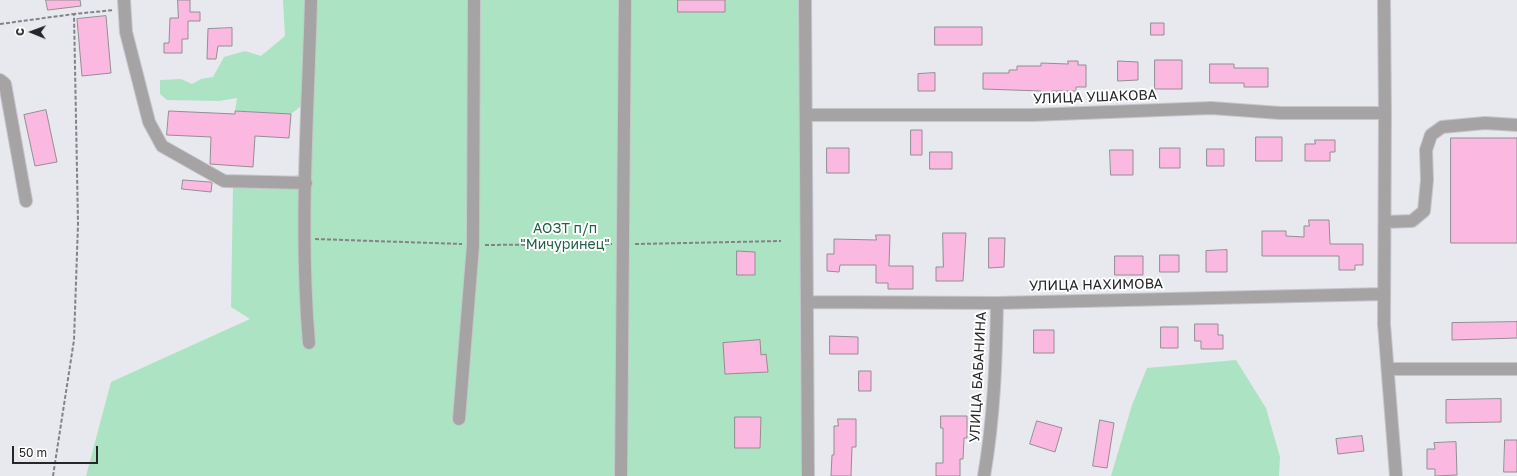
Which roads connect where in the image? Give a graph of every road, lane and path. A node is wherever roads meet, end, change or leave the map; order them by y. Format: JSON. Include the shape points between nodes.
{"nodes":[{"id":1,"x":311,"y":0,"type":"edge"},
{"id":2,"x":474,"y":0,"type":"edge"},
{"id":3,"x":625,"y":0,"type":"edge"},
{"id":4,"x":806,"y":0,"type":"edge"},
{"id":5,"x":1384,"y":0,"type":"edge"},
{"id":6,"x":124,"y":5,"type":"edge"},
{"id":7,"x":74,"y":14,"type":"junction"},
{"id":8,"x":0,"y":24,"type":"edge"},
{"id":9,"x":0,"y":80,"type":"edge"},
{"id":10,"x":1386,"y":113,"type":"junction"},
{"id":11,"x":806,"y":115,"type":"junction"},
{"id":12,"x":1517,"y":125,"type":"edge"},
{"id":13,"x":306,"y":183,"type":"junction"},
{"id":14,"x":26,"y":201,"type":"dead end"},
{"id":15,"x":1385,"y":222,"type":"junction"},
{"id":16,"x":304,"y":238,"type":"junction"},
{"id":17,"x":781,"y":241,"type":"dead end"},
{"id":18,"x":624,"y":244,"type":"junction"},
{"id":19,"x":473,"y":245,"type":"junction"},
{"id":20,"x":1384,"y":294,"type":"junction"},
{"id":21,"x":808,"y":302,"type":"junction"},
{"id":22,"x":997,"y":302,"type":"junction"},
{"id":23,"x":309,"y":343,"type":"dead end"},
{"id":24,"x":1517,"y":368,"type":"edge"},
{"id":25,"x":1388,"y":369,"type":"junction"},
{"id":26,"x":459,"y":419,"type":"dead end"},
{"id":27,"x":53,"y":476,"type":"edge"},
{"id":28,"x":621,"y":476,"type":"edge"},
{"id":29,"x":808,"y":476,"type":"edge"},
{"id":30,"x":984,"y":476,"type":"edge"},
{"id":31,"x":1396,"y":476,"type":"edge"}],
"edges":[{"from":1,"to":13,"type":"street"},
{"from":2,"to":19,"type":"street"},
{"from":3,"to":18,"type":"street"},
{"from":4,"to":11,"type":"street"},
{"from":5,"to":10,"type":"street"},
{"from":6,"to":7,"type":"path"},
{"from":6,"to":13,"type":"street","via":[[126,32],[149,122],[162,146],[224,181]]},
{"from":7,"to":8,"type":"path"},
{"from":7,"to":27,"type":"path","via":[[78,224],[74,340]]},
{"from":9,"to":14,"type":"street","via":[[5,84]]},
{"from":10,"to":11,"type":"street","name":"УЛИЦА УШАКОВА","via":[[1280,113],[1211,108],[1032,115]]},
{"from":10,"to":15,"type":"street"},
{"from":11,"to":21,"type":"street"},
{"from":12,"to":15,"type":"street","via":[[1485,123],[1442,127],[1431,135],[1426,150],[1424,212],[1412,221]]},
{"from":13,"to":16,"type":"street"},
{"from":15,"to":20,"type":"street"},
{"from":16,"to":19,"type":"path"},
{"from":16,"to":23,"type":"street","via":[[304,288]]},
{"from":17,"to":18,"type":"path"},
{"from":18,"to":19,"type":"path"},
{"from":18,"to":28,"type":"street"},
{"from":19,"to":26,"type":"street"},
{"from":20,"to":22,"type":"street","name":"УЛИЦА НАХИМОВА"},
{"from":20,"to":25,"type":"street"},
{"from":21,"to":22,"type":"street","name":"УЛИЦА НАХИМОВА"},
{"from":21,"to":29,"type":"street"},
{"from":22,"to":30,"type":"street","name":"УЛИЦА БАБАНИНА","via":[[995,382],[990,444]]},
{"from":24,"to":25,"type":"street"},
{"from":25,"to":31,"type":"street"}]}
